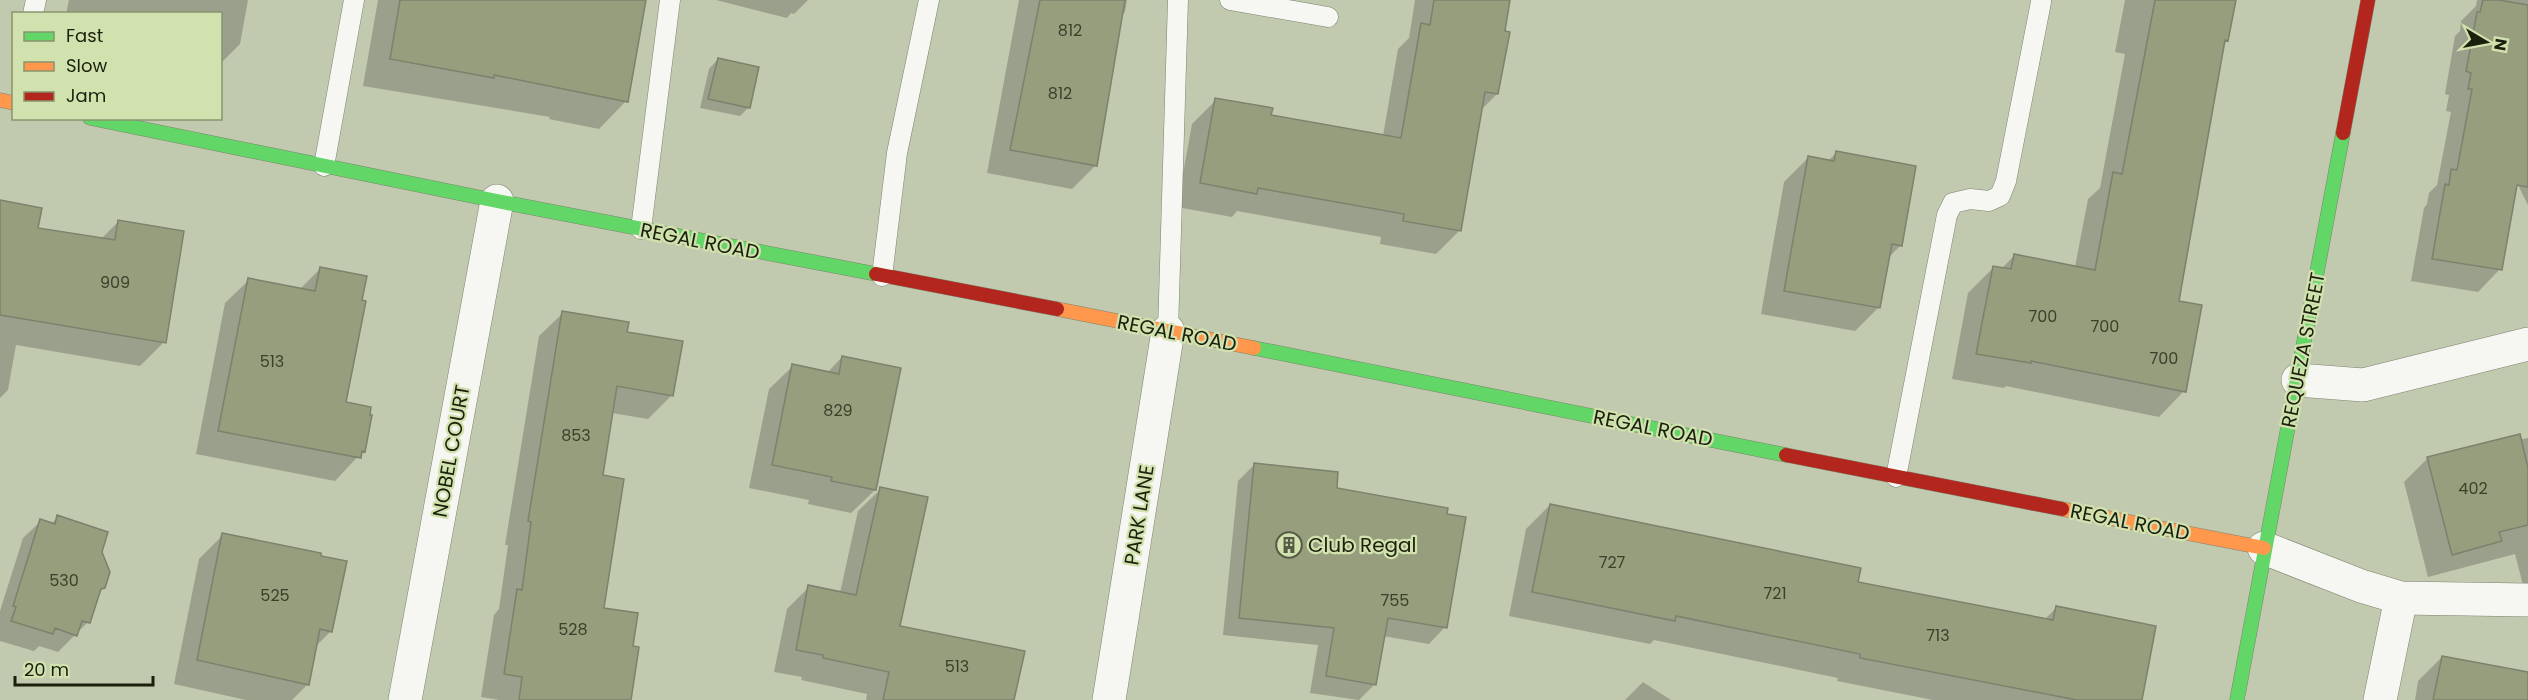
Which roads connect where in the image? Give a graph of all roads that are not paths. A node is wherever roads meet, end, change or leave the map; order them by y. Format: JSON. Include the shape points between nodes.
{"nodes":[{"id":1,"x":354,"y":0,"type":"edge"},
{"id":2,"x":670,"y":0,"type":"edge"},
{"id":3,"x":929,"y":0,"type":"edge"},
{"id":4,"x":1178,"y":0,"type":"edge"},
{"id":5,"x":1230,"y":0,"type":"edge"},
{"id":6,"x":2368,"y":0,"type":"edge"},
{"id":7,"x":2042,"y":2,"type":"dead end"},
{"id":8,"x":1328,"y":17,"type":"dead end"},
{"id":9,"x":100,"y":120,"type":"edge"},
{"id":10,"x":324,"y":166,"type":"junction"},
{"id":11,"x":497,"y":201,"type":"junction"},
{"id":12,"x":641,"y":230,"type":"junction"},
{"id":13,"x":882,"y":276,"type":"junction"},
{"id":14,"x":1168,"y":331,"type":"junction"},
{"id":15,"x":2528,"y":344,"type":"edge"},
{"id":16,"x":2298,"y":380,"type":"junction"},
{"id":17,"x":1896,"y":477,"type":"junction"},
{"id":18,"x":2264,"y":548,"type":"junction"},
{"id":19,"x":2401,"y":598,"type":"junction"},
{"id":20,"x":2528,"y":600,"type":"edge"},
{"id":21,"x":405,"y":700,"type":"edge"},
{"id":22,"x":1109,"y":700,"type":"edge"},
{"id":23,"x":2237,"y":700,"type":"edge"},
{"id":24,"x":2380,"y":700,"type":"edge"}],
"edges":[{"from":1,"to":10,"type":"lane"},
{"from":2,"to":12,"type":"lane"},
{"from":3,"to":13,"type":"lane","via":[[897,153]]},
{"from":4,"to":14,"type":"lane"},
{"from":5,"to":8,"type":"lane"},
{"from":6,"to":16,"type":"street","name":"REQUEZA STREET"},
{"from":7,"to":17,"type":"lane","via":[[2000,196],[1989,201],[1970,199],[1953,203],[1947,215]]},
{"from":9,"to":10,"type":"street","name":"REGAL ROAD"},
{"from":10,"to":11,"type":"street","name":"REGAL ROAD"},
{"from":11,"to":12,"type":"street","name":"REGAL ROAD"},
{"from":11,"to":21,"type":"street","name":"NOBEL COURT"},
{"from":12,"to":13,"type":"street","name":"REGAL ROAD"},
{"from":13,"to":14,"type":"street","name":"REGAL ROAD"},
{"from":14,"to":17,"type":"street","name":"REGAL ROAD"},
{"from":14,"to":22,"type":"street","name":"PARK LANE"},
{"from":15,"to":16,"type":"street","via":[[2363,385]]},
{"from":16,"to":18,"type":"street","name":"REQUEZA STREET"},
{"from":17,"to":18,"type":"street","name":"REGAL ROAD"},
{"from":18,"to":19,"type":"street"},
{"from":18,"to":23,"type":"street","name":"REQUEZA STREET"},
{"from":19,"to":20,"type":"street"},
{"from":19,"to":24,"type":"street"}]}
